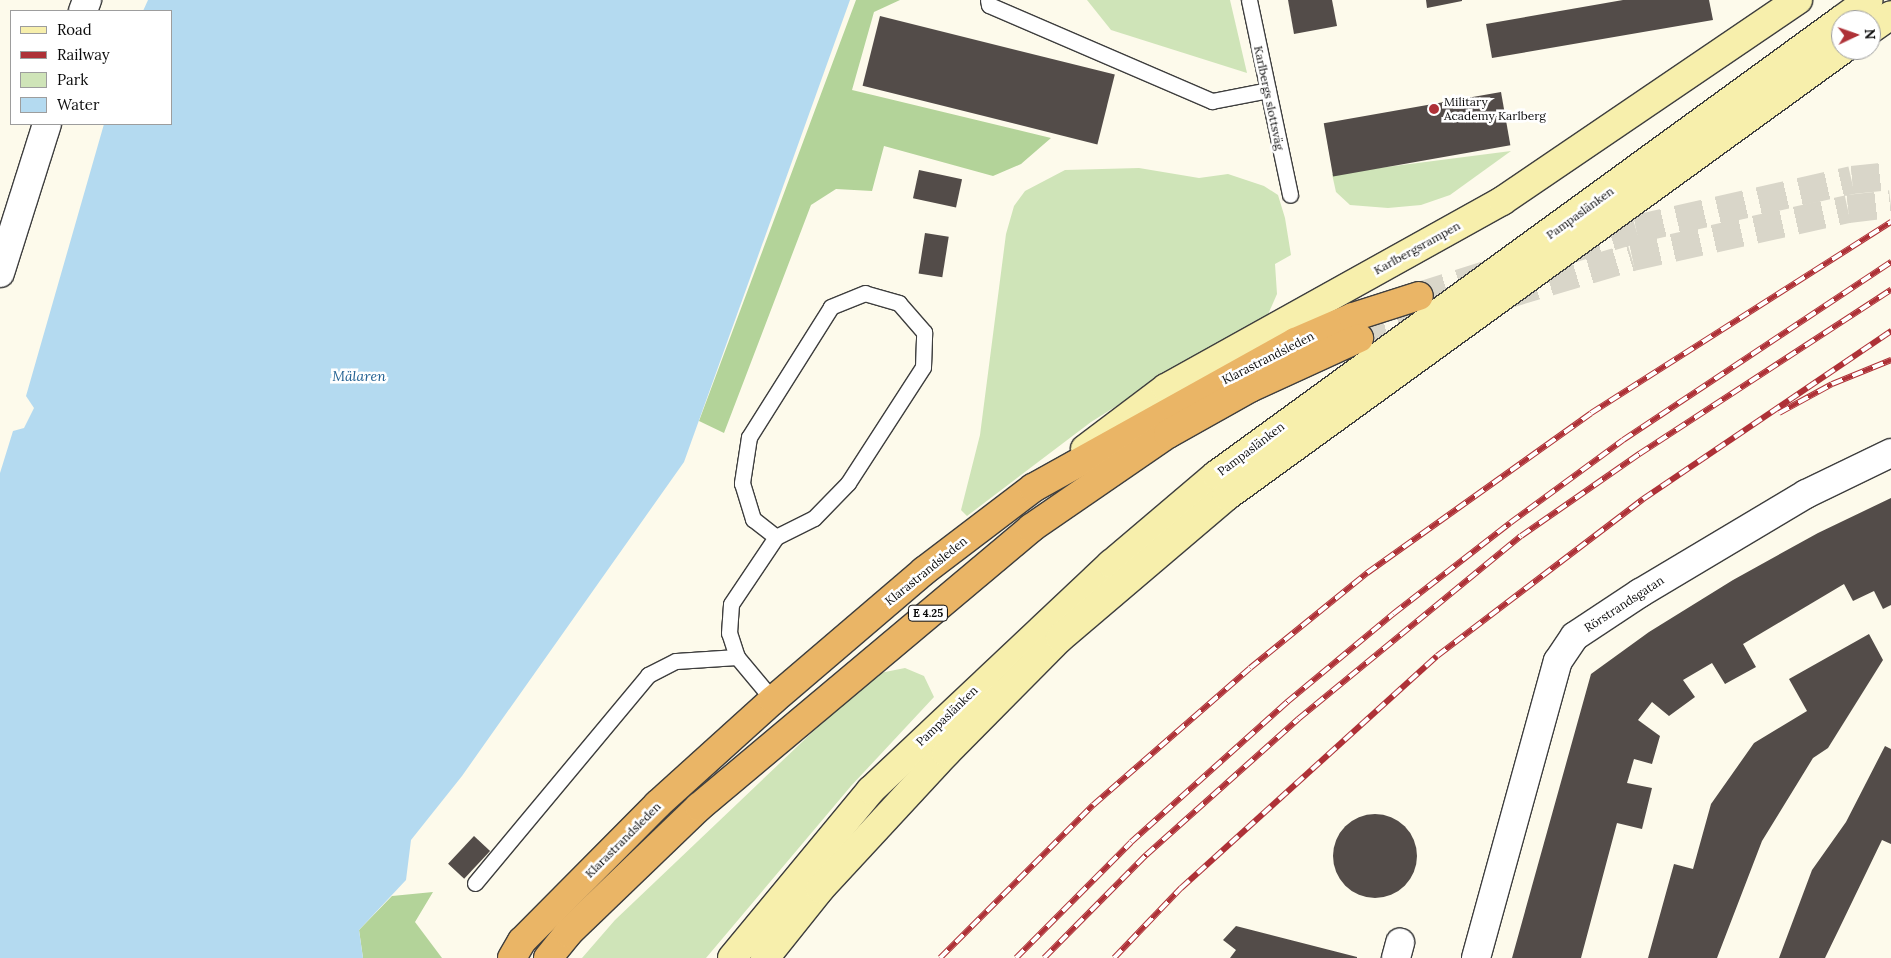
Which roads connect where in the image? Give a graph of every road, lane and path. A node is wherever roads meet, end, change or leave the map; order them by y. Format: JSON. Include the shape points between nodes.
{"nodes":[{"id":1,"x":988,"y":0,"type":"edge"},
{"id":2,"x":1249,"y":0,"type":"edge"},
{"id":3,"x":1798,"y":0,"type":"edge"},
{"id":4,"x":1868,"y":0,"type":"edge"},
{"id":5,"x":1854,"y":10,"type":"edge"},
{"id":6,"x":1831,"y":27,"type":"edge"},
{"id":7,"x":1831,"y":58,"type":"edge"},
{"id":8,"x":1268,"y":90,"type":"junction"},
{"id":9,"x":48,"y":125,"type":"edge"},
{"id":10,"x":1290,"y":195,"type":"dead end"},
{"id":11,"x":0,"y":273,"type":"edge"},
{"id":12,"x":1418,"y":296,"type":"tunnel mouth"},
{"id":13,"x":1359,"y":338,"type":"tunnel mouth"},
{"id":14,"x":1891,"y":453,"type":"edge"},
{"id":15,"x":1033,"y":488,"type":"junction"},
{"id":16,"x":776,"y":537,"type":"junction"},
{"id":17,"x":737,"y":657,"type":"junction"},
{"id":18,"x":773,"y":700,"type":"junction"},
{"id":19,"x":475,"y":883,"type":"dead end"},
{"id":20,"x":512,"y":958,"type":"edge"},
{"id":21,"x":548,"y":958,"type":"edge"},
{"id":22,"x":732,"y":958,"type":"edge"},
{"id":23,"x":766,"y":958,"type":"edge"},
{"id":24,"x":1476,"y":958,"type":"edge"}],
"edges":[{"from":1,"to":8,"type":"lane","via":[[988,6],[1212,102]]},
{"from":2,"to":8,"type":"lane","name":"Karlbergs slottsväg"},
{"from":3,"to":15,"type":"main road","name":"Karlbergsrampen","via":[[1502,201],[1166,388]]},
{"from":4,"to":5,"type":"main road","name":"Pampaslänken"},
{"from":6,"to":22,"type":"main road","name":"Pampaslänken","via":[[1216,475],[1111,564],[871,790]]},
{"from":7,"to":23,"type":"main road","name":"Pampaslänken","via":[[1227,496],[1060,638],[946,753],[827,882]]},
{"from":8,"to":10,"type":"lane","name":"Karlbergs slottsväg"},
{"from":9,"to":11,"type":"street"},
{"from":12,"to":15,"type":"highway","name":"Klarastrandsleden","number":"E 4.25","via":[[1353,317],[1295,342]]},
{"from":13,"to":21,"type":"highway","name":"Klarastrandsleden","number":"E 4.25","via":[[1250,388],[1168,434],[1031,528],[699,807],[568,933]]},
{"from":14,"to":24,"type":"street","name":"Rörstrandsgatan","via":[[1806,494],[1640,593],[1575,636],[1558,661]]},
{"from":15,"to":18,"type":"highway","name":"Klarastrandsleden","number":"E 4.25","via":[[924,571]]},
{"from":16,"to":16,"type":"lane","via":[[814,518],[848,483],[923,367],[924,332],[899,303],[865,293],[831,307],[749,436],[742,483],[753,519]]},
{"from":16,"to":17,"type":"lane","via":[[732,604],[729,633]]},
{"from":17,"to":18,"type":"lane"},
{"from":17,"to":19,"type":"lane","via":[[676,660],[648,675]]},
{"from":18,"to":20,"type":"highway","name":"Klarastrandsleden","number":"E 4.25","via":[[658,804],[522,941]]}]}
